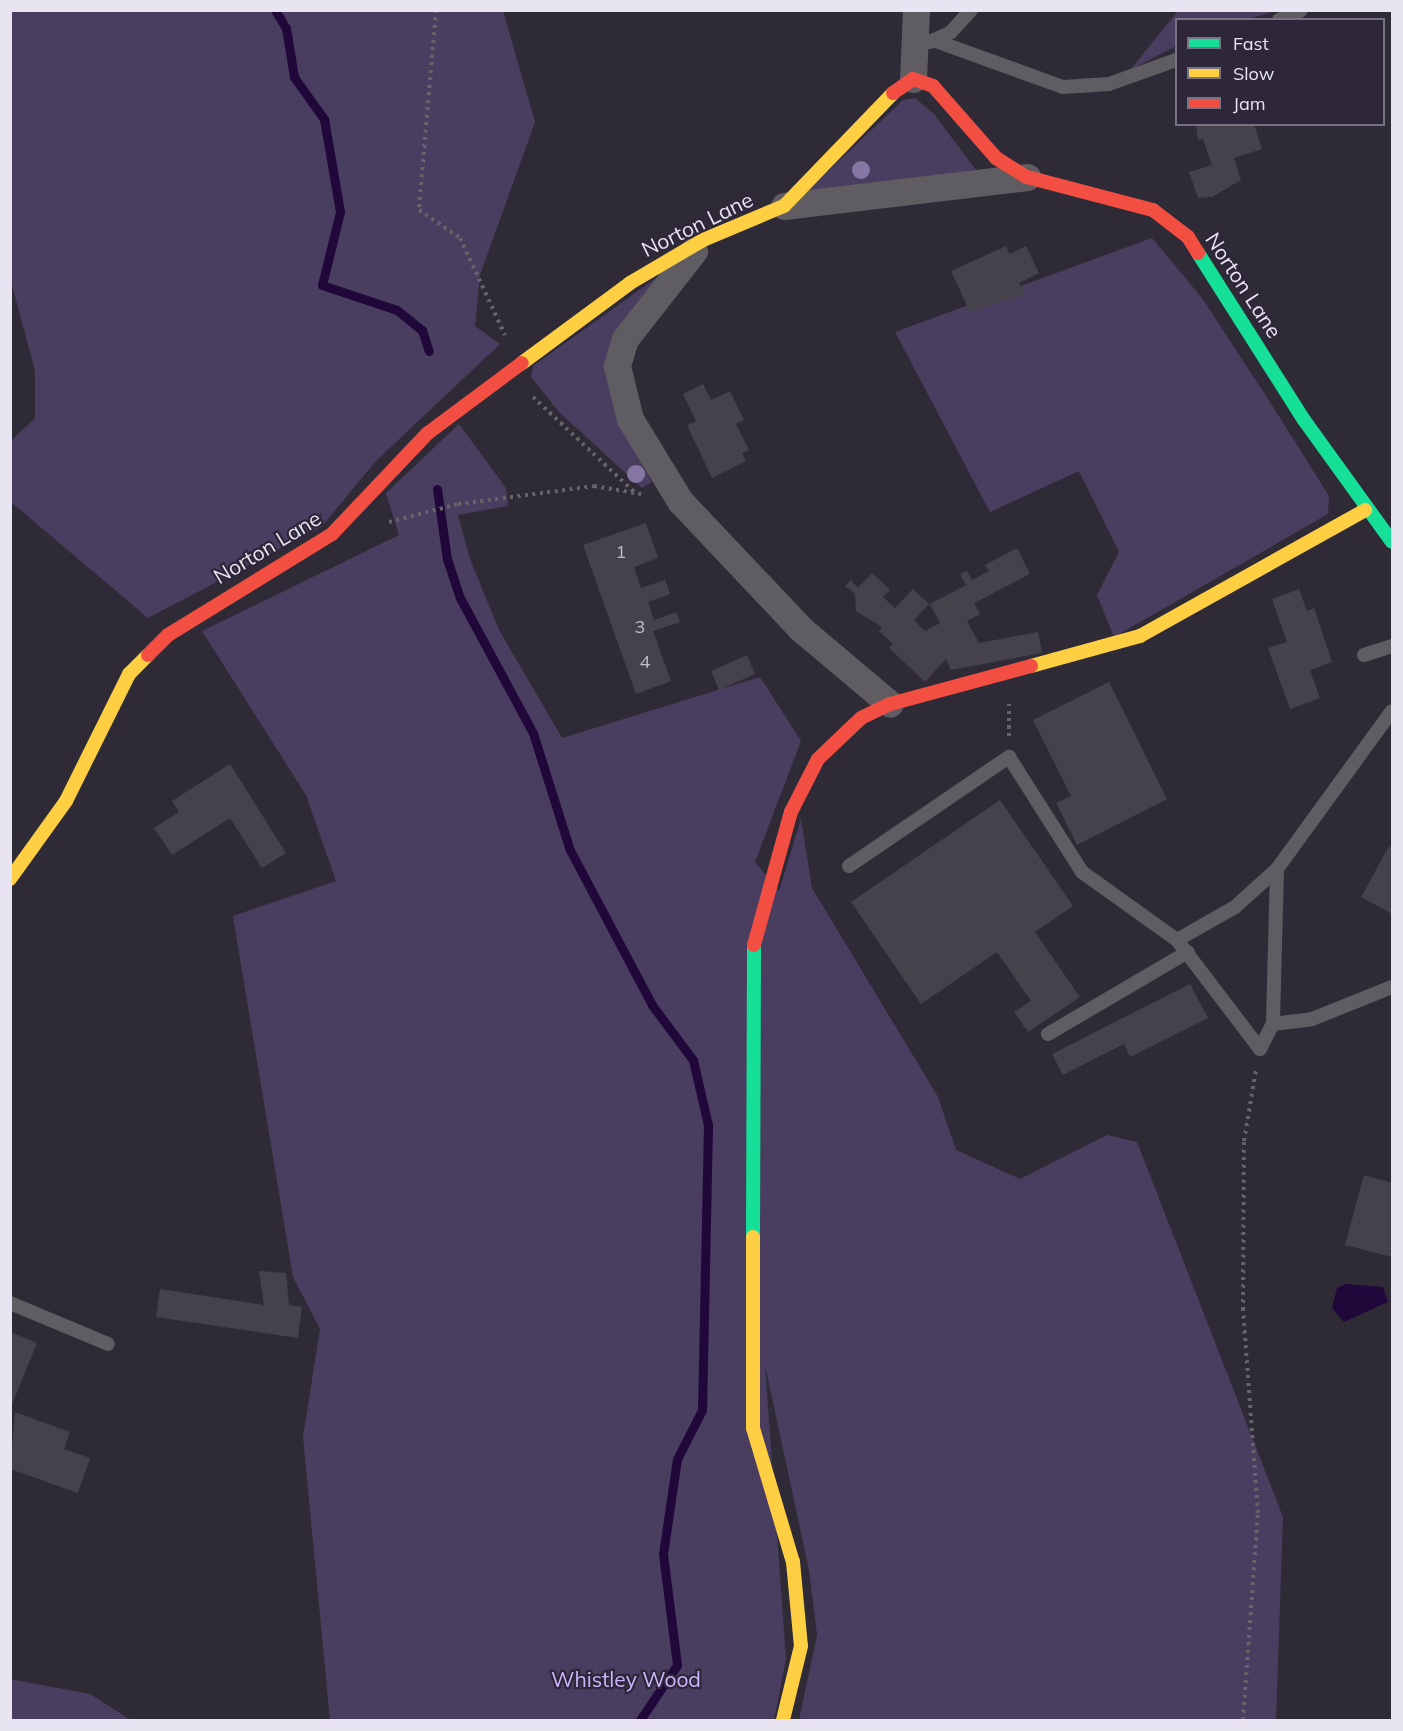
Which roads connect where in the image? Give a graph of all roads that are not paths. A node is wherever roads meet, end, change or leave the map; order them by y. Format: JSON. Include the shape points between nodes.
{"nodes":[{"id":1,"x":916,"y":10,"type":"edge"},
{"id":2,"x":970,"y":10,"type":"edge"},
{"id":3,"x":1301,"y":10,"type":"edge"},
{"id":4,"x":1283,"y":18,"type":"edge"},
{"id":5,"x":924,"y":45,"type":"junction"},
{"id":6,"x":1175,"y":60,"type":"edge"},
{"id":7,"x":913,"y":79,"type":"junction"},
{"id":8,"x":1027,"y":177,"type":"junction"},
{"id":9,"x":784,"y":206,"type":"junction"},
{"id":10,"x":703,"y":240,"type":"junction"},
{"id":11,"x":1365,"y":510,"type":"junction"},
{"id":12,"x":1392,"y":542,"type":"edge"},
{"id":13,"x":1392,"y":646,"type":"edge"},
{"id":14,"x":1364,"y":655,"type":"dead end"},
{"id":15,"x":890,"y":704,"type":"junction"},
{"id":16,"x":1392,"y":711,"type":"edge"},
{"id":17,"x":849,"y":866,"type":"dead end"},
{"id":18,"x":1277,"y":869,"type":"junction"},
{"id":19,"x":10,"y":879,"type":"edge"},
{"id":20,"x":1177,"y":940,"type":"junction"},
{"id":21,"x":1188,"y":952,"type":"junction"},
{"id":22,"x":1392,"y":987,"type":"edge"},
{"id":23,"x":1273,"y":1024,"type":"junction"},
{"id":24,"x":1048,"y":1034,"type":"dead end"},
{"id":25,"x":10,"y":1303,"type":"edge"},
{"id":26,"x":108,"y":1344,"type":"dead end"},
{"id":27,"x":783,"y":1720,"type":"edge"}],
"edges":[{"from":1,"to":5,"type":"street"},
{"from":2,"to":5,"type":"lane","via":[[951,32]]},
{"from":3,"to":4,"type":"lane"},
{"from":5,"to":6,"type":"lane","via":[[1062,87],[1109,84]]},
{"from":5,"to":7,"type":"street"},
{"from":7,"to":8,"type":"street","name":"Norton Lane","via":[[933,86],[996,158]]},
{"from":7,"to":9,"type":"street","name":"Norton Lane","via":[[897,89]]},
{"from":8,"to":9,"type":"street"},
{"from":8,"to":11,"type":"street","name":"Norton Lane","via":[[1103,193],[1153,210],[1188,237]]},
{"from":9,"to":10,"type":"street","name":"Norton Lane"},
{"from":10,"to":15,"type":"street","via":[[625,339],[617,366],[630,420],[680,501],[801,629]]},
{"from":10,"to":19,"type":"street","name":"Norton Lane","via":[[630,283],[522,358],[428,433],[332,534],[217,601],[168,635],[129,674],[66,801]]},
{"from":11,"to":12,"type":"street","name":"Norton Lane"},
{"from":11,"to":15,"type":"street","via":[[1140,636]]},
{"from":13,"to":14,"type":"lane"},
{"from":15,"to":27,"type":"street","via":[[861,718],[818,759],[791,812],[754,939],[753,1428],[793,1562],[801,1646]]},
{"from":16,"to":18,"type":"lane"},
{"from":17,"to":20,"type":"lane","via":[[1009,757],[1082,872]]},
{"from":18,"to":20,"type":"lane","via":[[1234,907]]},
{"from":18,"to":23,"type":"lane"},
{"from":20,"to":21,"type":"lane"},
{"from":21,"to":23,"type":"lane","via":[[1260,1049]]},
{"from":21,"to":24,"type":"lane"},
{"from":22,"to":23,"type":"lane","via":[[1312,1019]]},
{"from":25,"to":26,"type":"lane"}]}
